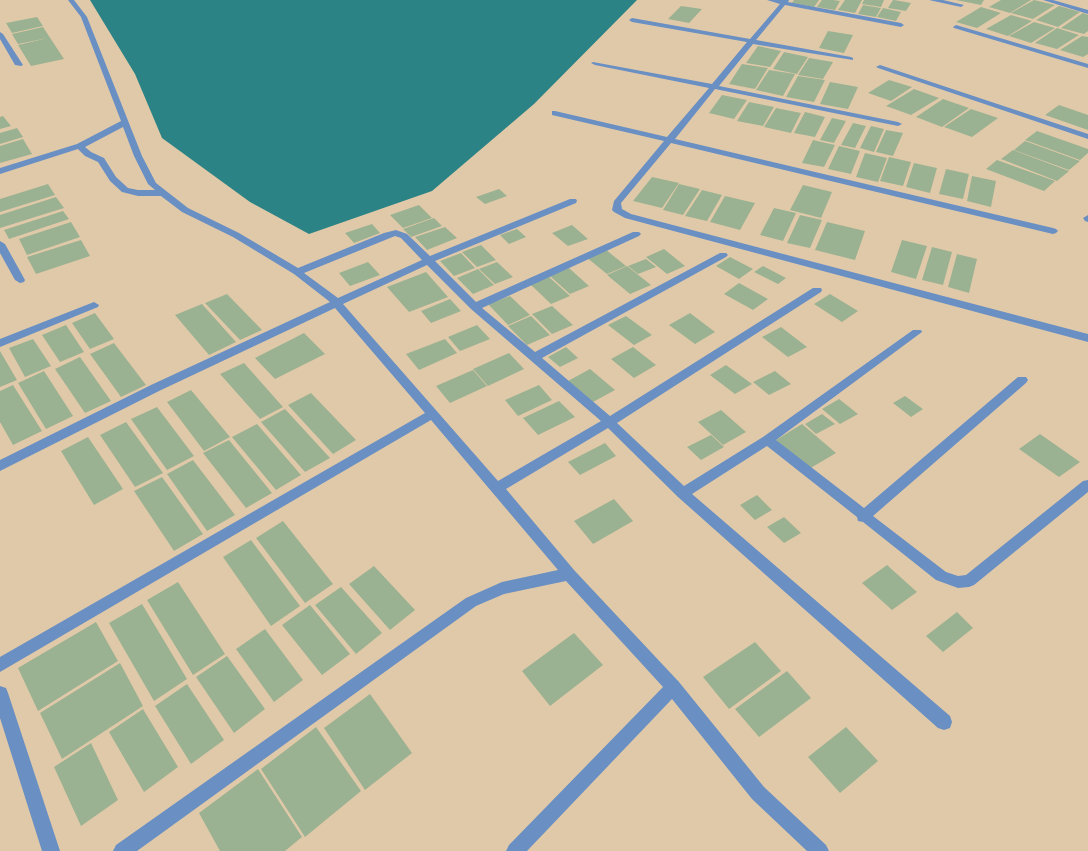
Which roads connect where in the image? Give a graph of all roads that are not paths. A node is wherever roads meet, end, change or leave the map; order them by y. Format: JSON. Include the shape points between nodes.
{"nodes":[{"id":1,"x":71,"y":0,"type":"edge"},
{"id":2,"x":770,"y":0,"type":"edge"},
{"id":3,"x":932,"y":0,"type":"edge"},
{"id":4,"x":1046,"y":0,"type":"edge"},
{"id":5,"x":785,"y":1,"type":"edge"},
{"id":6,"x":961,"y":6,"type":"dead end"},
{"id":7,"x":1088,"y":12,"type":"edge"},
{"id":8,"x":632,"y":20,"type":"dead end"},
{"id":9,"x":901,"y":25,"type":"dead end"},
{"id":10,"x":956,"y":27,"type":"dead end"},
{"id":11,"x":0,"y":34,"type":"edge"},
{"id":12,"x":752,"y":41,"type":"junction"},
{"id":13,"x":851,"y":60,"type":"dead end"},
{"id":14,"x":595,"y":63,"type":"dead end"},
{"id":15,"x":20,"y":65,"type":"dead end"},
{"id":16,"x":1088,"y":66,"type":"edge"},
{"id":17,"x":880,"y":67,"type":"dead end"},
{"id":18,"x":715,"y":86,"type":"junction"},
{"id":19,"x":555,"y":113,"type":"dead end"},
{"id":20,"x":126,"y":122,"type":"junction"},
{"id":21,"x":898,"y":124,"type":"dead end"},
{"id":22,"x":1088,"y":137,"type":"edge"},
{"id":23,"x":669,"y":141,"type":"junction"},
{"id":24,"x":80,"y":146,"type":"junction"},
{"id":25,"x":0,"y":171,"type":"edge"},
{"id":26,"x":164,"y":193,"type":"junction"},
{"id":27,"x":573,"y":201,"type":"dead end"},
{"id":28,"x":1053,"y":231,"type":"dead end"},
{"id":29,"x":636,"y":234,"type":"dead end"},
{"id":30,"x":0,"y":244,"type":"edge"},
{"id":31,"x":722,"y":255,"type":"dead end"},
{"id":32,"x":429,"y":260,"type":"junction"},
{"id":33,"x":297,"y":272,"type":"junction"},
{"id":34,"x":20,"y":280,"type":"dead end"},
{"id":35,"x":817,"y":290,"type":"dead end"},
{"id":36,"x":336,"y":303,"type":"junction"},
{"id":37,"x":94,"y":305,"type":"dead end"},
{"id":38,"x":475,"y":307,"type":"junction"},
{"id":39,"x":917,"y":332,"type":"dead end"},
{"id":40,"x":1088,"y":338,"type":"edge"},
{"id":41,"x":0,"y":343,"type":"edge"},
{"id":42,"x":533,"y":358,"type":"junction"},
{"id":43,"x":1022,"y":380,"type":"dead end"},
{"id":44,"x":432,"y":414,"type":"junction"},
{"id":45,"x":609,"y":422,"type":"junction"},
{"id":46,"x":767,"y":440,"type":"junction"},
{"id":47,"x":0,"y":466,"type":"edge"},
{"id":48,"x":1088,"y":485,"type":"edge"},
{"id":49,"x":497,"y":488,"type":"junction"},
{"id":50,"x":683,"y":493,"type":"junction"},
{"id":51,"x":863,"y":516,"type":"junction"},
{"id":52,"x":569,"y":574,"type":"junction"},
{"id":53,"x":0,"y":665,"type":"edge"},
{"id":54,"x":673,"y":687,"type":"junction"},
{"id":55,"x":0,"y":693,"type":"edge"},
{"id":56,"x":944,"y":722,"type":"dead end"},
{"id":57,"x":51,"y":851,"type":"edge"},
{"id":58,"x":122,"y":851,"type":"edge"},
{"id":59,"x":515,"y":851,"type":"edge"},
{"id":60,"x":820,"y":851,"type":"edge"}],
"edges":[{"from":1,"to":20,"type":"street","via":[[84,17]]},
{"from":2,"to":5,"type":"street"},
{"from":3,"to":6,"type":"street"},
{"from":4,"to":7,"type":"street"},
{"from":5,"to":9,"type":"street"},
{"from":5,"to":12,"type":"street"},
{"from":8,"to":12,"type":"street"},
{"from":10,"to":16,"type":"street"},
{"from":11,"to":15,"type":"street"},
{"from":12,"to":13,"type":"street"},
{"from":12,"to":18,"type":"street"},
{"from":14,"to":18,"type":"street"},
{"from":17,"to":22,"type":"street"},
{"from":18,"to":21,"type":"street"},
{"from":18,"to":23,"type":"street"},
{"from":19,"to":23,"type":"street"},
{"from":20,"to":24,"type":"street"},
{"from":20,"to":26,"type":"street","via":[[138,156],[152,184]]},
{"from":23,"to":28,"type":"street"},
{"from":23,"to":40,"type":"street","via":[[617,203],[617,210],[650,222]]},
{"from":24,"to":25,"type":"street"},
{"from":24,"to":26,"type":"street","via":[[88,154],[101,160],[113,179],[125,190]]},
{"from":26,"to":33,"type":"street","via":[[185,210],[236,235]]},
{"from":27,"to":32,"type":"street"},
{"from":29,"to":38,"type":"street"},
{"from":30,"to":34,"type":"street"},
{"from":31,"to":42,"type":"street"},
{"from":32,"to":33,"type":"street","via":[[404,236],[396,233]]},
{"from":32,"to":36,"type":"street"},
{"from":32,"to":38,"type":"street"},
{"from":33,"to":36,"type":"street"},
{"from":35,"to":45,"type":"street"},
{"from":36,"to":44,"type":"street"},
{"from":36,"to":47,"type":"street","via":[[155,388]]},
{"from":37,"to":41,"type":"street"},
{"from":38,"to":42,"type":"street"},
{"from":39,"to":46,"type":"street"},
{"from":42,"to":45,"type":"street"},
{"from":43,"to":51,"type":"street"},
{"from":44,"to":49,"type":"street"},
{"from":44,"to":53,"type":"street"},
{"from":45,"to":49,"type":"street"},
{"from":45,"to":50,"type":"street"},
{"from":46,"to":50,"type":"street"},
{"from":46,"to":51,"type":"street"},
{"from":48,"to":51,"type":"street","via":[[969,581],[958,582],[941,576]]},
{"from":49,"to":52,"type":"street"},
{"from":50,"to":56,"type":"street"},
{"from":52,"to":54,"type":"street"},
{"from":52,"to":58,"type":"street","via":[[502,588],[472,602]]},
{"from":54,"to":59,"type":"street"},
{"from":54,"to":60,"type":"street","via":[[758,793]]},
{"from":55,"to":57,"type":"street"}]}
